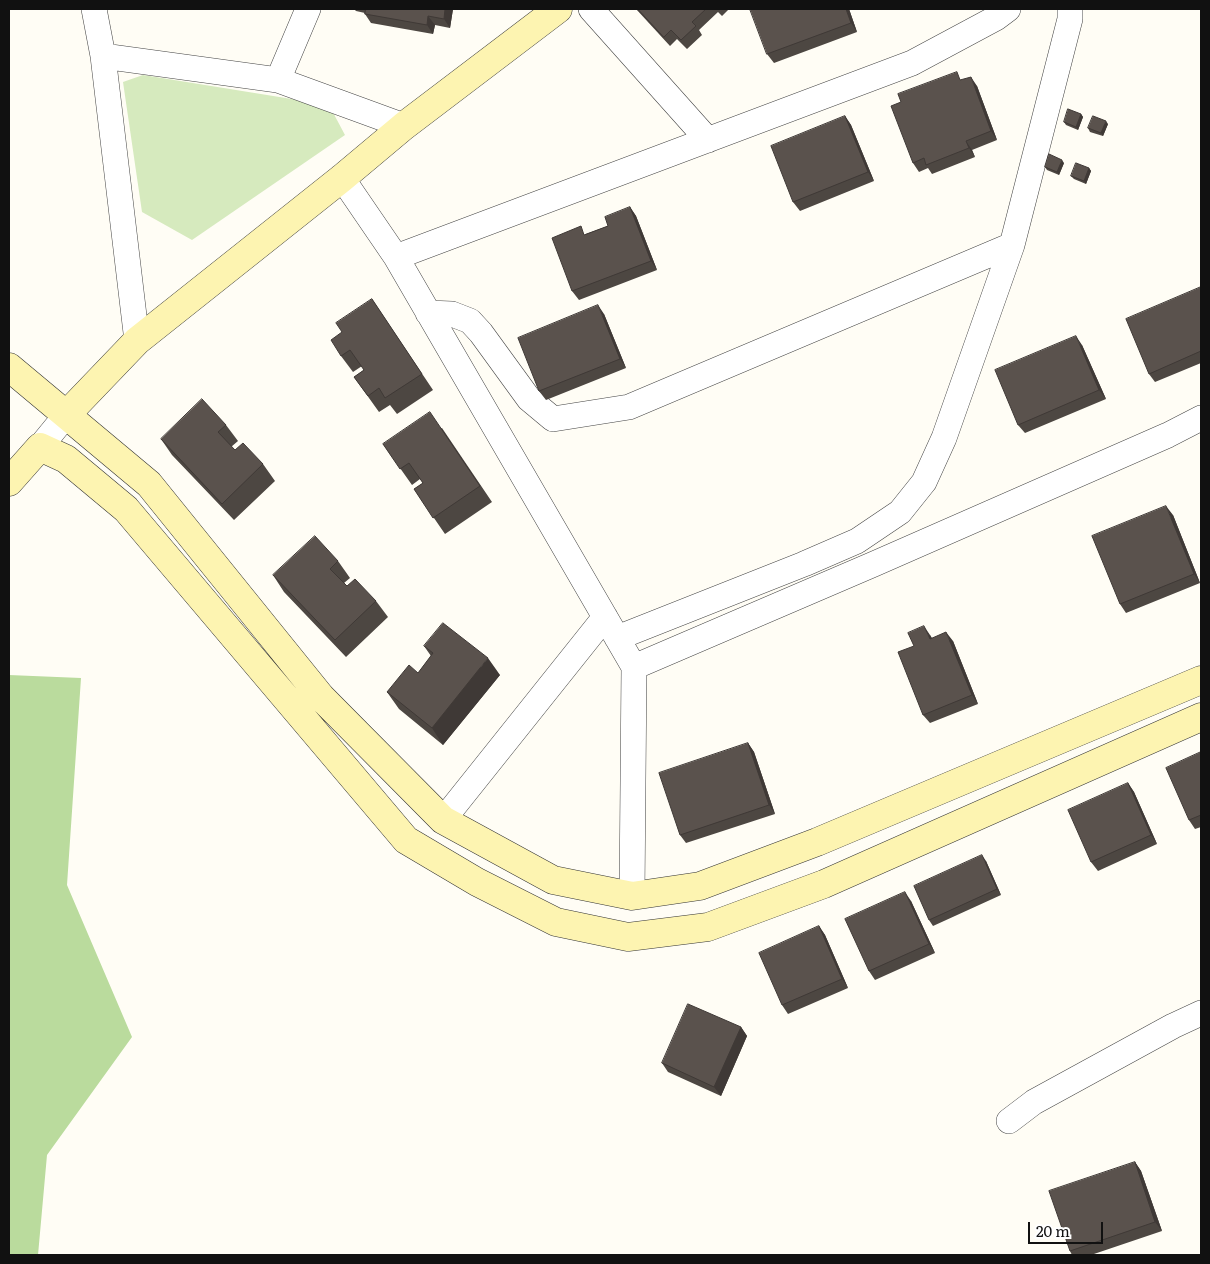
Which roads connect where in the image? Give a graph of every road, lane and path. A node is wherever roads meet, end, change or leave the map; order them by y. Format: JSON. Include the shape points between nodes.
{"nodes":[{"id":1,"x":94,"y":9,"type":"edge"},
{"id":2,"x":308,"y":9,"type":"edge"},
{"id":3,"x":558,"y":9,"type":"edge"},
{"id":4,"x":591,"y":9,"type":"edge"},
{"id":5,"x":1008,"y":9,"type":"edge"},
{"id":6,"x":1070,"y":9,"type":"edge"},
{"id":7,"x":103,"y":56,"type":"junction"},
{"id":8,"x":278,"y":80,"type":"junction"},
{"id":9,"x":404,"y":126,"type":"junction"},
{"id":10,"x":708,"y":140,"type":"junction"},
{"id":11,"x":342,"y":178,"type":"junction"},
{"id":12,"x":1012,"y":245,"type":"junction"},
{"id":13,"x":396,"y":257,"type":"junction"},
{"id":14,"x":428,"y":314,"type":"junction"},
{"id":15,"x":137,"y":341,"type":"junction"},
{"id":16,"x":9,"y":368,"type":"edge"},
{"id":17,"x":67,"y":414,"type":"junction"},
{"id":18,"x":1201,"y":418,"type":"edge"},
{"id":19,"x":40,"y":447,"type":"junction"},
{"id":20,"x":9,"y":482,"type":"edge"},
{"id":21,"x":611,"y":627,"type":"junction"},
{"id":22,"x":634,"y":667,"type":"junction"},
{"id":23,"x":1201,"y":680,"type":"edge"},
{"id":24,"x":1201,"y":717,"type":"edge"},
{"id":25,"x":443,"y":820,"type":"junction"},
{"id":26,"x":632,"y":896,"type":"junction"},
{"id":27,"x":1201,"y":1012,"type":"edge"},
{"id":28,"x":1009,"y":1121,"type":"dead end"}],
"edges":[{"from":1,"to":7,"type":"street"},
{"from":2,"to":8,"type":"street"},
{"from":3,"to":9,"type":"street"},
{"from":4,"to":10,"type":"street"},
{"from":5,"to":10,"type":"street","via":[[912,63]]},
{"from":6,"to":12,"type":"street"},
{"from":7,"to":8,"type":"street"},
{"from":7,"to":15,"type":"street"},
{"from":8,"to":9,"type":"street"},
{"from":9,"to":11,"type":"street"},
{"from":10,"to":13,"type":"street"},
{"from":11,"to":13,"type":"street"},
{"from":11,"to":15,"type":"street"},
{"from":12,"to":14,"type":"street","via":[[628,407],[553,418],[529,399],[470,321],[452,314]]},
{"from":12,"to":21,"type":"street","via":[[944,438],[924,482],[900,512],[857,541],[804,564]]},
{"from":13,"to":14,"type":"street"},
{"from":14,"to":21,"type":"street"},
{"from":15,"to":17,"type":"street"},
{"from":16,"to":17,"type":"street"},
{"from":17,"to":19,"type":"street"},
{"from":17,"to":25,"type":"street","via":[[150,484],[321,697]]},
{"from":18,"to":22,"type":"street","via":[[1168,436]]},
{"from":19,"to":20,"type":"street"},
{"from":19,"to":24,"type":"street","via":[[66,459],[126,509],[406,840],[476,882],[556,922],[628,936],[708,927],[824,884]]},
{"from":21,"to":22,"type":"street"},
{"from":21,"to":25,"type":"street"},
{"from":22,"to":26,"type":"street"},
{"from":23,"to":26,"type":"street","via":[[817,842],[700,886]]},
{"from":25,"to":26,"type":"street","via":[[553,880]]},
{"from":27,"to":28,"type":"street","via":[[1034,1102]]}]}
